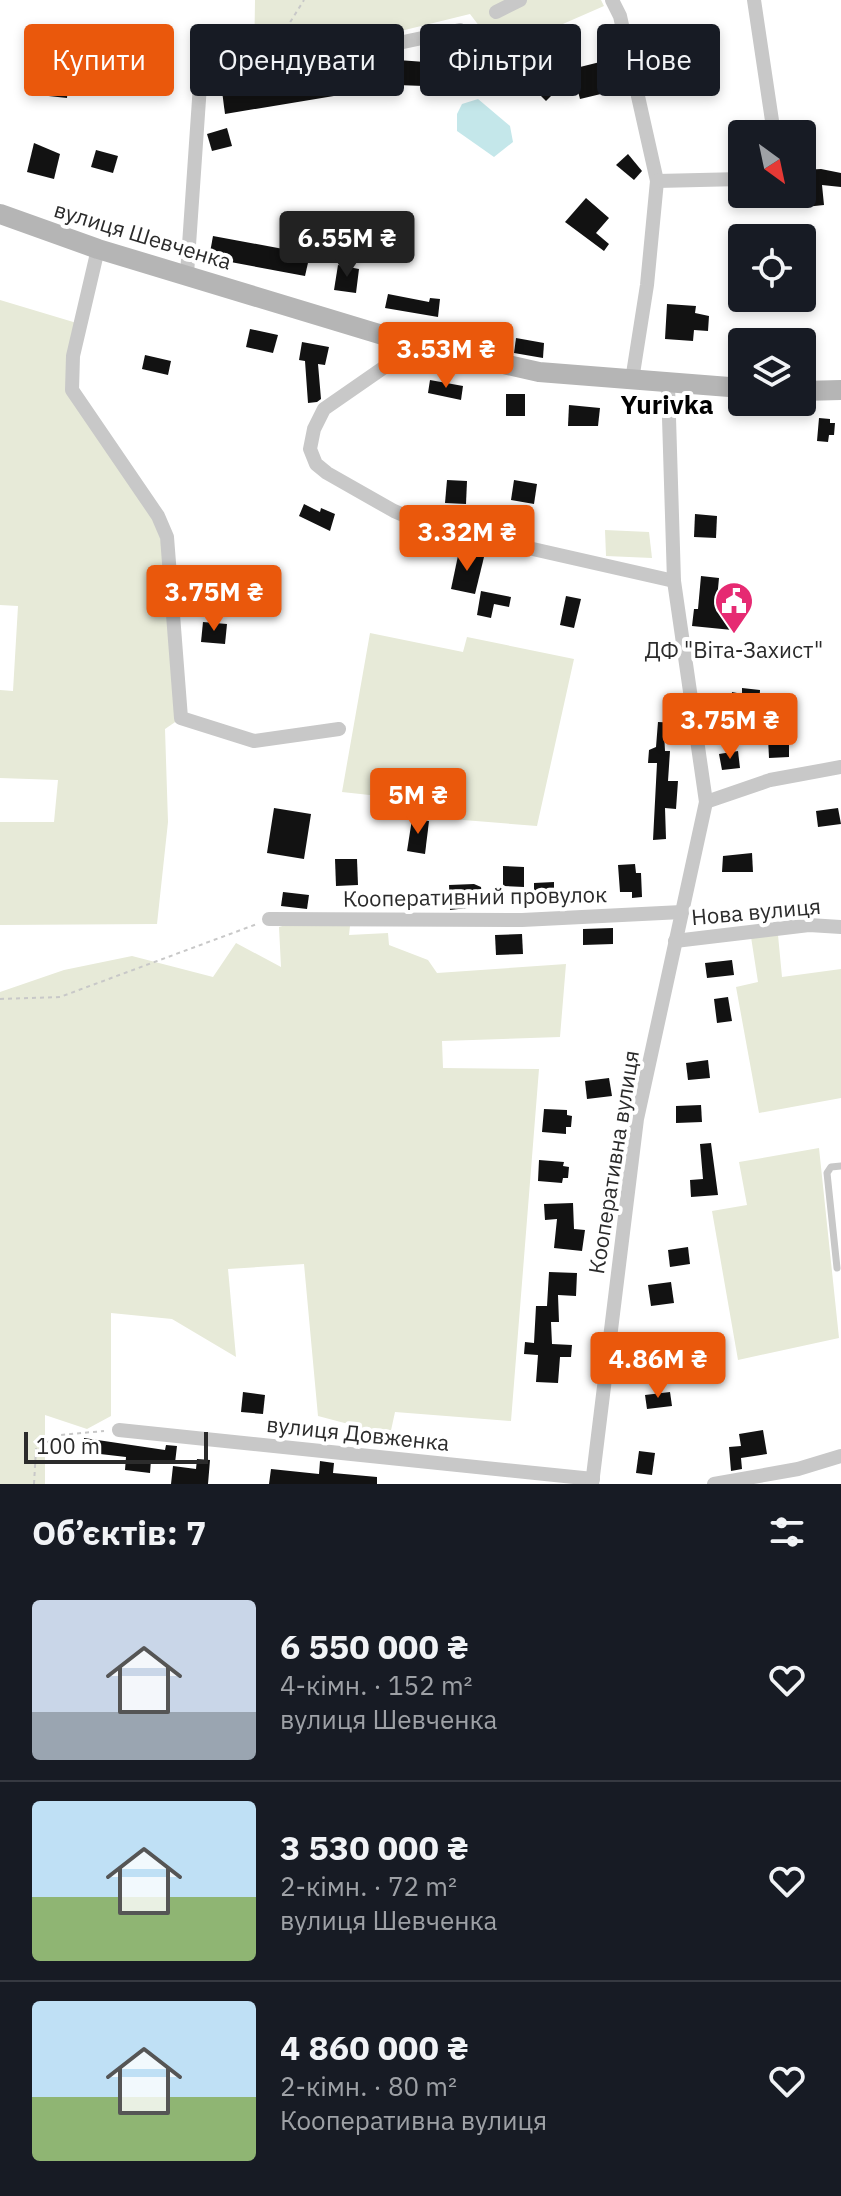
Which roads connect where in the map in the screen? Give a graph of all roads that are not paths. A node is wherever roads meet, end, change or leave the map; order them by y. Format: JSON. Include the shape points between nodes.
{"nodes":[{"id":1,"x":520,"y":0,"type":"edge"},
{"id":2,"x":612,"y":0,"type":"edge"},
{"id":3,"x":754,"y":0,"type":"edge"},
{"id":4,"x":496,"y":12,"type":"dead end"},
{"id":5,"x":420,"y":39,"type":"edge"},
{"id":6,"x":772,"y":120,"type":"edge"},
{"id":7,"x":728,"y":179,"type":"edge"},
{"id":8,"x":657,"y":181,"type":"junction"},
{"id":9,"x":0,"y":214,"type":"edge"},
{"id":10,"x":98,"y":249,"type":"junction"},
{"id":11,"x":187,"y":274,"type":"junction"},
{"id":12,"x":399,"y":340,"type":"junction"},
{"id":13,"x":632,"y":380,"type":"junction"},
{"id":14,"x":668,"y":385,"type":"junction"},
{"id":15,"x":728,"y":387,"type":"edge"},
{"id":16,"x":841,"y":390,"type":"edge"},
{"id":17,"x":816,"y":391,"type":"edge"},
{"id":18,"x":674,"y":581,"type":"junction"},
{"id":19,"x":339,"y":729,"type":"dead end"},
{"id":20,"x":841,"y":767,"type":"edge"},
{"id":21,"x":706,"y":802,"type":"junction"},
{"id":22,"x":682,"y":912,"type":"junction"},
{"id":23,"x":269,"y":919,"type":"road end"},
{"id":24,"x":841,"y":927,"type":"edge"},
{"id":25,"x":675,"y":941,"type":"junction"},
{"id":26,"x":841,"y":1166,"type":"edge"},
{"id":27,"x":837,"y":1268,"type":"dead end"},
{"id":28,"x":119,"y":1430,"type":"road end"},
{"id":29,"x":841,"y":1456,"type":"edge"},
{"id":30,"x":593,"y":1481,"type":"edge"},
{"id":31,"x":714,"y":1484,"type":"edge"}],
"edges":[{"from":1,"to":4,"type":"street"},
{"from":2,"to":8,"type":"street"},
{"from":3,"to":6,"type":"street"},
{"from":5,"to":11,"type":"street","via":[[200,85]]},
{"from":7,"to":8,"type":"street"},
{"from":8,"to":13,"type":"street"},
{"from":9,"to":10,"type":"street","name":"вулиця Шевченка"},
{"from":10,"to":11,"type":"street","name":"вулиця Шевченка"},
{"from":10,"to":19,"type":"street","via":[[73,356],[72,390],[167,537],[181,718],[254,741]]},
{"from":11,"to":12,"type":"street","name":"вулиця Шевченка"},
{"from":12,"to":13,"type":"street","name":"вулиця Шевченка","via":[[539,372]]},
{"from":12,"to":18,"type":"street","via":[[386,366],[324,409],[310,449],[316,464],[427,525]]},
{"from":13,"to":14,"type":"street","name":"вулиця Шевченка"},
{"from":14,"to":15,"type":"street","name":"вулиця Шевченка"},
{"from":14,"to":18,"type":"street","name":"Кооперативна вулиця"},
{"from":16,"to":17,"type":"street"},
{"from":18,"to":21,"type":"street","name":"Кооперативна вулиця"},
{"from":20,"to":21,"type":"street","via":[[770,780]]},
{"from":21,"to":22,"type":"street","name":"Кооперативна вулиця"},
{"from":22,"to":23,"type":"street","name":"Кооперативний провулок","via":[[522,920]]},
{"from":22,"to":25,"type":"street","name":"Кооперативна вулиця"},
{"from":24,"to":25,"type":"street","name":"Нова вулиця","via":[[809,925]]},
{"from":25,"to":30,"type":"street","name":"Кооперативна вулиця","via":[[637,1119]]},
{"from":26,"to":27,"type":"lane","via":[[827,1173]]},
{"from":28,"to":30,"type":"street","name":"вулиця Довженка"},
{"from":29,"to":31,"type":"street"}]}
